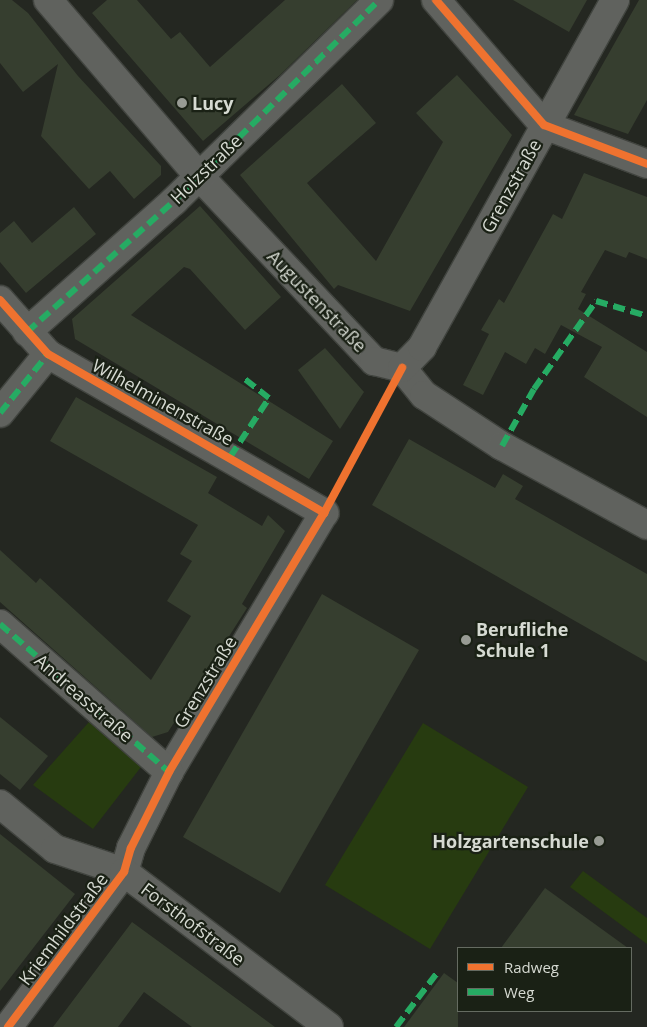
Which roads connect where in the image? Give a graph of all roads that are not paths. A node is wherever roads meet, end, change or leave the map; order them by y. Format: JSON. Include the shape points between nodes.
{"nodes":[{"id":1,"x":48,"y":0,"type":"edge"},
{"id":2,"x":379,"y":0,"type":"edge"},
{"id":3,"x":436,"y":0,"type":"edge"},
{"id":4,"x":616,"y":0,"type":"edge"},
{"id":5,"x":544,"y":125,"type":"junction"},
{"id":6,"x":647,"y":164,"type":"edge"},
{"id":7,"x":199,"y":176,"type":"junction"},
{"id":8,"x":0,"y":300,"type":"edge"},
{"id":9,"x":27,"y":332,"type":"junction"},
{"id":10,"x":48,"y":354,"type":"junction"},
{"id":11,"x":402,"y":368,"type":"junction"},
{"id":12,"x":0,"y":413,"type":"edge"},
{"id":13,"x":324,"y":513,"type":"joint"},
{"id":14,"x":647,"y":525,"type":"edge"},
{"id":15,"x":0,"y":624,"type":"edge"},
{"id":16,"x":169,"y":772,"type":"junction"},
{"id":17,"x":0,"y":804,"type":"edge"},
{"id":18,"x":124,"y":872,"type":"junction"},
{"id":19,"x":8,"y":1027,"type":"edge"},
{"id":20,"x":329,"y":1027,"type":"edge"}],
"edges":[{"from":1,"to":7,"type":"street","name":"Augustenstraße"},
{"from":2,"to":7,"type":"street","name":"Holzstraße"},
{"from":3,"to":5,"type":"street"},
{"from":4,"to":5,"type":"street","name":"Grenzstraße"},
{"from":5,"to":6,"type":"street"},
{"from":5,"to":11,"type":"street","name":"Grenzstraße","via":[[422,347]]},
{"from":7,"to":9,"type":"street","name":"Holzstraße"},
{"from":7,"to":11,"type":"street","name":"Augustenstraße","via":[[374,361]]},
{"from":8,"to":9,"type":"street","name":"Wilhelminenstraße"},
{"from":9,"to":10,"type":"street","name":"Wilhelminenstraße"},
{"from":10,"to":12,"type":"street"},
{"from":10,"to":13,"type":"street","name":"Wilhelminenstraße"},
{"from":11,"to":14,"type":"street","via":[[424,395],[494,441]]},
{"from":13,"to":16,"type":"street","name":"Grenzstraße"},
{"from":15,"to":16,"type":"street","name":"Andreasstraße"},
{"from":16,"to":18,"type":"street","name":"Grenzstraße","via":[[131,848]]},
{"from":17,"to":18,"type":"street","name":"Forsthofstraße","via":[[54,849]]},
{"from":18,"to":19,"type":"street","name":"Kriemhildstraße"},
{"from":18,"to":20,"type":"street","name":"Forsthofstraße"}]}
